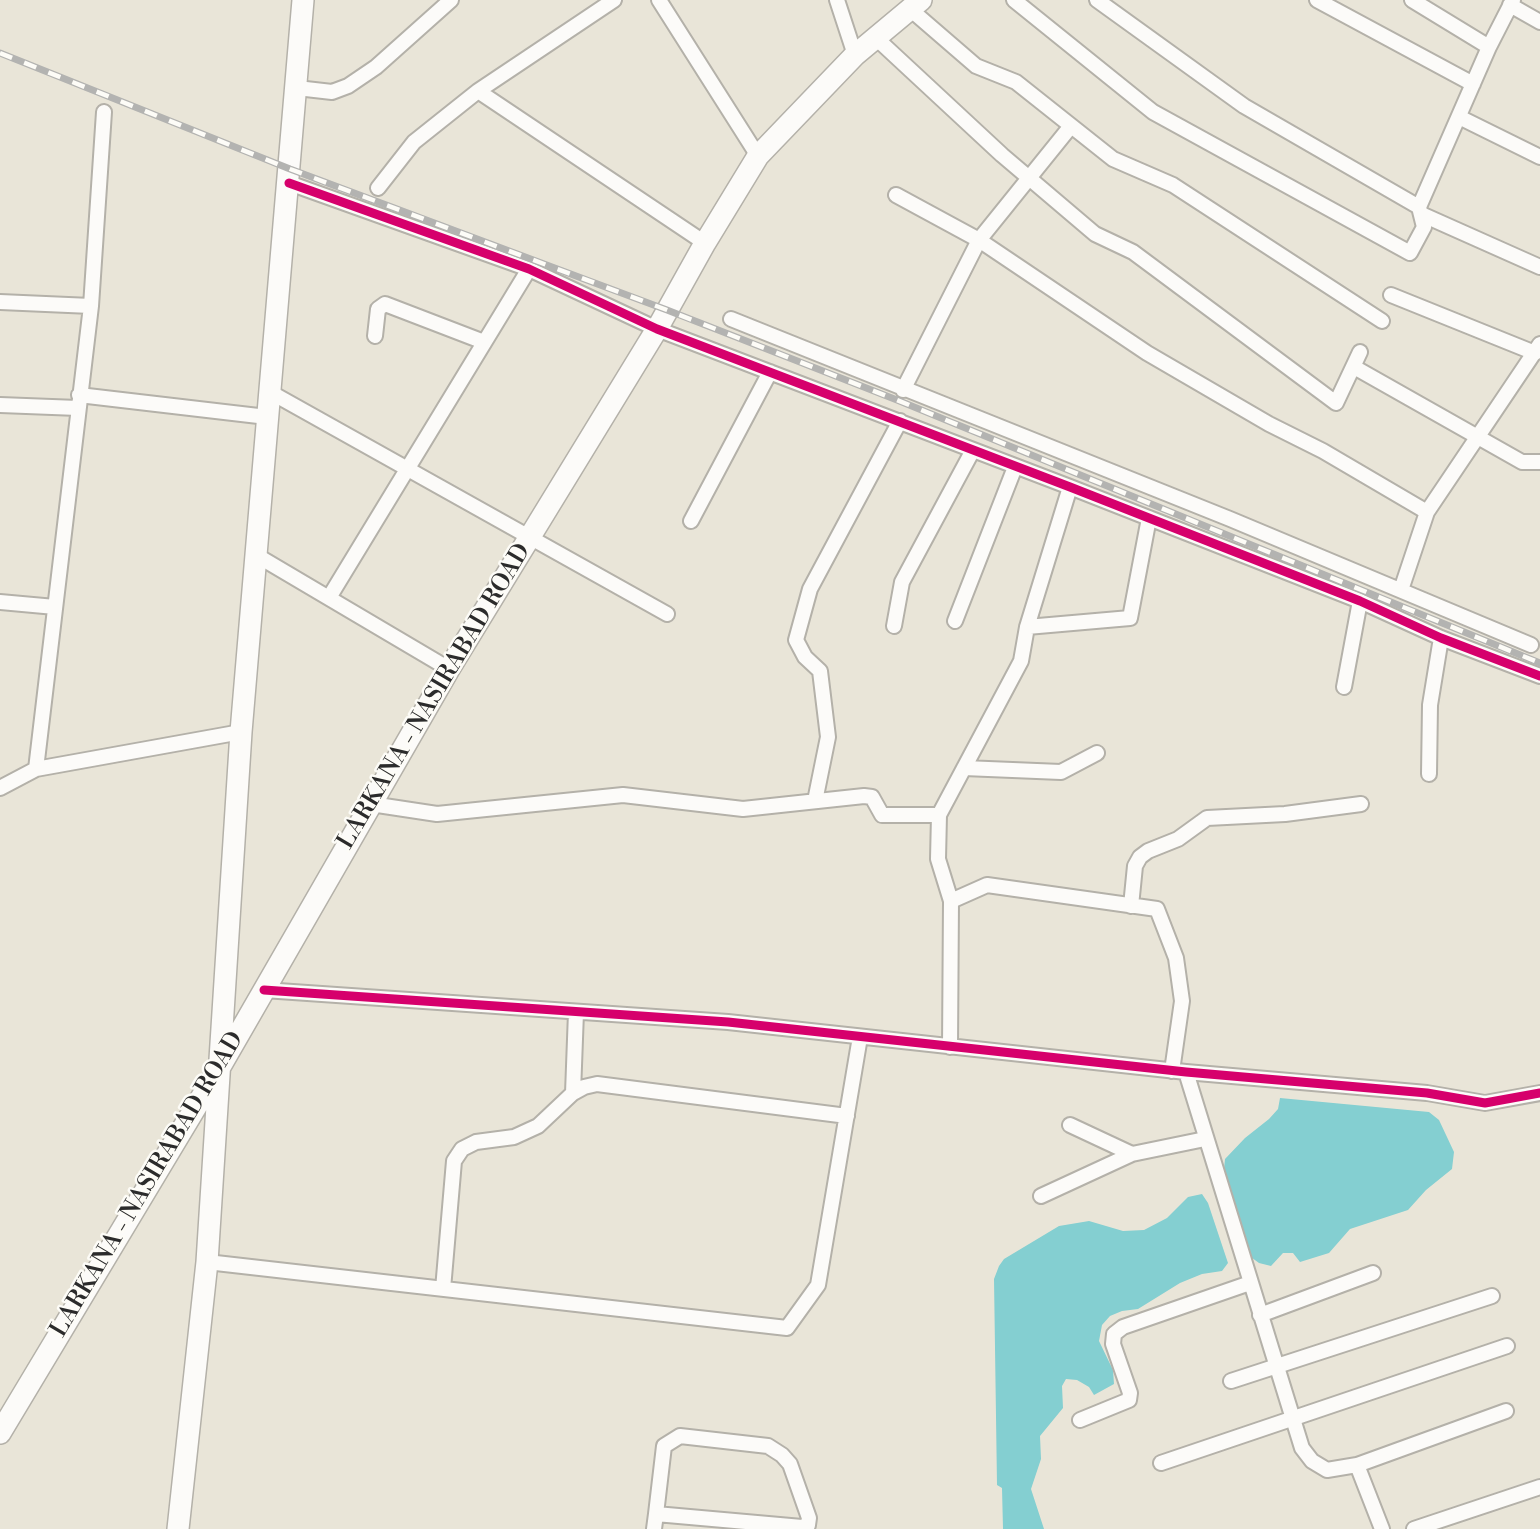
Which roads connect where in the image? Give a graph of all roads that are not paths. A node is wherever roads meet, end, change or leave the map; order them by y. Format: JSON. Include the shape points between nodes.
{"nodes":[{"id":1,"x":303,"y":0,"type":"edge"},
{"id":2,"x":451,"y":0,"type":"edge"},
{"id":3,"x":614,"y":0,"type":"edge"},
{"id":4,"x":659,"y":0,"type":"edge"},
{"id":5,"x":837,"y":0,"type":"edge"},
{"id":6,"x":1014,"y":0,"type":"edge"},
{"id":7,"x":1097,"y":0,"type":"edge"},
{"id":8,"x":1317,"y":0,"type":"edge"},
{"id":9,"x":1412,"y":0,"type":"edge"},
{"id":10,"x":1511,"y":2,"type":"edge"},
{"id":11,"x":916,"y":4,"type":"edge"},
{"id":12,"x":1540,"y":22,"type":"edge"},
{"id":13,"x":876,"y":38,"type":"junction"},
{"id":14,"x":1489,"y":47,"type":"junction"},
{"id":15,"x":855,"y":55,"type":"junction"},
{"id":16,"x":1473,"y":84,"type":"junction"},
{"id":17,"x":297,"y":88,"type":"junction"},
{"id":18,"x":478,"y":91,"type":"junction"},
{"id":19,"x":104,"y":112,"type":"dead end"},
{"id":20,"x":1459,"y":117,"type":"junction"},
{"id":21,"x":1071,"y":126,"type":"junction"},
{"id":22,"x":758,"y":156,"type":"junction"},
{"id":23,"x":1540,"y":157,"type":"edge"},
{"id":24,"x":1029,"y":178,"type":"junction"},
{"id":25,"x":289,"y":183,"type":"junction"},
{"id":26,"x":378,"y":188,"type":"dead end"},
{"id":27,"x":896,"y":195,"type":"dead end"},
{"id":28,"x":1420,"y":211,"type":"junction"},
{"id":29,"x":979,"y":240,"type":"junction"},
{"id":30,"x":705,"y":243,"type":"junction"},
{"id":31,"x":1540,"y":267,"type":"edge"},
{"id":32,"x":529,"y":269,"type":"junction"},
{"id":33,"x":1391,"y":295,"type":"dead end"},
{"id":34,"x":0,"y":302,"type":"edge"},
{"id":35,"x":91,"y":306,"type":"junction"},
{"id":36,"x":731,"y":319,"type":"dead end"},
{"id":37,"x":1382,"y":321,"type":"dead end"},
{"id":38,"x":657,"y":329,"type":"junction"},
{"id":39,"x":375,"y":336,"type":"dead end"},
{"id":40,"x":484,"y":342,"type":"junction"},
{"id":41,"x":1537,"y":349,"type":"edge"},
{"id":42,"x":1360,"y":352,"type":"dead end"},
{"id":43,"x":1354,"y":367,"type":"junction"},
{"id":44,"x":770,"y":372,"type":"junction"},
{"id":45,"x":903,"y":390,"type":"junction"},
{"id":46,"x":270,"y":392,"type":"junction"},
{"id":47,"x":79,"y":401,"type":"junction"},
{"id":48,"x":0,"y":405,"type":"edge"},
{"id":49,"x":267,"y":417,"type":"junction"},
{"id":50,"x":900,"y":421,"type":"junction"},
{"id":51,"x":1477,"y":439,"type":"junction"},
{"id":52,"x":973,"y":450,"type":"junction"},
{"id":53,"x":1540,"y":463,"type":"edge"},
{"id":54,"x":1015,"y":467,"type":"junction"},
{"id":55,"x":407,"y":469,"type":"junction"},
{"id":56,"x":1070,"y":487,"type":"junction"},
{"id":57,"x":1427,"y":512,"type":"junction"},
{"id":58,"x":1149,"y":518,"type":"junction"},
{"id":59,"x":691,"y":521,"type":"dead end"},
{"id":60,"x":530,"y":537,"type":"junction"},
{"id":61,"x":256,"y":555,"type":"junction"},
{"id":62,"x":1401,"y":590,"type":"junction"},
{"id":63,"x":330,"y":596,"type":"junction"},
{"id":64,"x":1360,"y":601,"type":"junction"},
{"id":65,"x":0,"y":602,"type":"edge"},
{"id":66,"x":55,"y":607,"type":"junction"},
{"id":67,"x":667,"y":614,"type":"dead end"},
{"id":68,"x":955,"y":621,"type":"dead end"},
{"id":69,"x":894,"y":626,"type":"dead end"},
{"id":70,"x":1027,"y":627,"type":"junction"},
{"id":71,"x":1441,"y":638,"type":"junction"},
{"id":72,"x":1531,"y":645,"type":"dead end"},
{"id":73,"x":449,"y":669,"type":"junction"},
{"id":74,"x":1540,"y":676,"type":"edge"},
{"id":75,"x":1344,"y":687,"type":"dead end"},
{"id":76,"x":241,"y":732,"type":"junction"},
{"id":77,"x":1097,"y":753,"type":"dead end"},
{"id":78,"x":964,"y":768,"type":"junction"},
{"id":79,"x":36,"y":769,"type":"junction"},
{"id":80,"x":1429,"y":774,"type":"dead end"},
{"id":81,"x":0,"y":788,"type":"edge"},
{"id":82,"x":815,"y":801,"type":"junction"},
{"id":83,"x":371,"y":804,"type":"junction"},
{"id":84,"x":1361,"y":804,"type":"dead end"},
{"id":85,"x":939,"y":816,"type":"junction"},
{"id":86,"x":951,"y":901,"type":"junction"},
{"id":87,"x":1131,"y":905,"type":"junction"},
{"id":88,"x":264,"y":990,"type":"junction"},
{"id":89,"x":576,"y":1012,"type":"junction"},
{"id":90,"x":860,"y":1037,"type":"junction"},
{"id":91,"x":950,"y":1047,"type":"junction"},
{"id":92,"x":220,"y":1065,"type":"junction"},
{"id":93,"x":1179,"y":1071,"type":"junction"},
{"id":94,"x":573,"y":1093,"type":"junction"},
{"id":95,"x":1540,"y":1093,"type":"edge"},
{"id":96,"x":847,"y":1116,"type":"junction"},
{"id":97,"x":1070,"y":1125,"type":"dead end"},
{"id":98,"x":1205,"y":1139,"type":"junction"},
{"id":99,"x":1132,"y":1154,"type":"junction"},
{"id":100,"x":1041,"y":1196,"type":"dead end"},
{"id":101,"x":206,"y":1262,"type":"junction"},
{"id":102,"x":1373,"y":1273,"type":"dead end"},
{"id":103,"x":1250,"y":1283,"type":"junction"},
{"id":104,"x":443,"y":1289,"type":"junction"},
{"id":105,"x":1492,"y":1296,"type":"dead end"},
{"id":106,"x":1260,"y":1315,"type":"junction"},
{"id":107,"x":1507,"y":1346,"type":"dead end"},
{"id":108,"x":1276,"y":1366,"type":"junction"},
{"id":109,"x":1231,"y":1381,"type":"dead end"},
{"id":110,"x":1506,"y":1411,"type":"dead end"},
{"id":111,"x":1080,"y":1420,"type":"dead end"},
{"id":112,"x":1294,"y":1420,"type":"junction"},
{"id":113,"x":1,"y":1429,"type":"edge"},
{"id":114,"x":1161,"y":1463,"type":"dead end"},
{"id":115,"x":1357,"y":1465,"type":"junction"},
{"id":116,"x":1540,"y":1487,"type":"edge"},
{"id":117,"x":655,"y":1522,"type":"edge"},
{"id":118,"x":178,"y":1529,"type":"edge"},
{"id":119,"x":1382,"y":1529,"type":"edge"},
{"id":120,"x":1414,"y":1529,"type":"edge"}],
"edges":[{"from":1,"to":17,"type":"main road"},
{"from":2,"to":17,"type":"street","via":[[348,86],[332,92]]},
{"from":3,"to":18,"type":"street"},
{"from":4,"to":22,"type":"street"},
{"from":5,"to":15,"type":"street"},
{"from":6,"to":28,"type":"street","via":[[1153,112],[1410,253],[1424,227]]},
{"from":7,"to":28,"type":"street","via":[[1244,106]]},
{"from":8,"to":16,"type":"street"},
{"from":9,"to":14,"type":"street"},
{"from":10,"to":12,"type":"street"},
{"from":10,"to":14,"type":"street"},
{"from":11,"to":13,"type":"main road","name":"LARKANA - NASIRABAD ROAD"},
{"from":11,"to":21,"type":"street","via":[[976,66],[1016,82]]},
{"from":13,"to":15,"type":"main road","name":"LARKANA - NASIRABAD ROAD"},
{"from":13,"to":24,"type":"street"},
{"from":14,"to":16,"type":"street"},
{"from":15,"to":22,"type":"main road","name":"LARKANA - NASIRABAD ROAD"},
{"from":16,"to":20,"type":"street"},
{"from":17,"to":25,"type":"main road"},
{"from":18,"to":26,"type":"street","via":[[414,142]]},
{"from":18,"to":30,"type":"street"},
{"from":19,"to":35,"type":"street"},
{"from":20,"to":23,"type":"street"},
{"from":20,"to":28,"type":"street"},
{"from":21,"to":24,"type":"street"},
{"from":21,"to":37,"type":"street","via":[[1113,159],[1173,185]]},
{"from":22,"to":30,"type":"main road","name":"LARKANA - NASIRABAD ROAD"},
{"from":24,"to":29,"type":"street"},
{"from":24,"to":43,"type":"street","via":[[1095,233],[1133,252],[1336,403]]},
{"from":25,"to":32,"type":"street"},
{"from":25,"to":46,"type":"main road"},
{"from":27,"to":29,"type":"street"},
{"from":28,"to":31,"type":"street"},
{"from":29,"to":45,"type":"street"},
{"from":29,"to":57,"type":"street","via":[[1147,353]]},
{"from":30,"to":38,"type":"main road","name":"LARKANA - NASIRABAD ROAD"},
{"from":32,"to":38,"type":"street"},
{"from":32,"to":40,"type":"street"},
{"from":33,"to":41,"type":"street"},
{"from":34,"to":35,"type":"street"},
{"from":35,"to":47,"type":"street"},
{"from":36,"to":45,"type":"street"},
{"from":38,"to":44,"type":"street"},
{"from":38,"to":60,"type":"main road","name":"LARKANA - NASIRABAD ROAD"},
{"from":39,"to":40,"type":"street","via":[[378,309],[385,304]]},
{"from":40,"to":55,"type":"street"},
{"from":41,"to":51,"type":"street"},
{"from":42,"to":43,"type":"street"},
{"from":43,"to":51,"type":"street"},
{"from":44,"to":50,"type":"street"},
{"from":44,"to":59,"type":"street"},
{"from":45,"to":62,"type":"street"},
{"from":46,"to":49,"type":"main road"},
{"from":46,"to":55,"type":"street"},
{"from":47,"to":48,"type":"street"},
{"from":47,"to":49,"type":"street"},
{"from":47,"to":66,"type":"street"},
{"from":49,"to":61,"type":"main road"},
{"from":50,"to":52,"type":"street"},
{"from":50,"to":82,"type":"street","via":[[810,589],[796,640],[804,657],[820,671],[828,737]]},
{"from":51,"to":53,"type":"street","via":[[1522,462]]},
{"from":51,"to":57,"type":"street"},
{"from":52,"to":54,"type":"street"},
{"from":52,"to":69,"type":"street","via":[[902,582]]},
{"from":54,"to":56,"type":"street"},
{"from":54,"to":68,"type":"street"},
{"from":55,"to":60,"type":"street"},
{"from":55,"to":63,"type":"street"},
{"from":56,"to":58,"type":"street"},
{"from":56,"to":70,"type":"street"},
{"from":57,"to":62,"type":"street"},
{"from":58,"to":64,"type":"street"},
{"from":58,"to":70,"type":"street","via":[[1130,618]]},
{"from":60,"to":67,"type":"street"},
{"from":60,"to":73,"type":"main road","name":"LARKANA - NASIRABAD ROAD"},
{"from":61,"to":63,"type":"street"},
{"from":61,"to":76,"type":"main road"},
{"from":62,"to":72,"type":"street"},
{"from":63,"to":73,"type":"street"},
{"from":64,"to":71,"type":"street"},
{"from":64,"to":75,"type":"street"},
{"from":65,"to":66,"type":"street"},
{"from":66,"to":79,"type":"street"},
{"from":70,"to":78,"type":"street","via":[[1021,661]]},
{"from":71,"to":74,"type":"street"},
{"from":71,"to":80,"type":"street","via":[[1430,705]]},
{"from":73,"to":83,"type":"main road","name":"LARKANA - NASIRABAD ROAD"},
{"from":76,"to":79,"type":"street"},
{"from":76,"to":92,"type":"main road"},
{"from":77,"to":78,"type":"street","via":[[1061,772]]},
{"from":78,"to":85,"type":"street"},
{"from":79,"to":81,"type":"street"},
{"from":82,"to":83,"type":"street","via":[[743,809],[623,795],[437,814]]},
{"from":82,"to":85,"type":"street","via":[[864,796],[872,797],[882,815]]},
{"from":83,"to":88,"type":"main road","name":"LARKANA - NASIRABAD ROAD"},
{"from":84,"to":87,"type":"street","via":[[1207,818],[1178,839],[1140,857]]},
{"from":85,"to":86,"type":"street","via":[[938,859]]},
{"from":86,"to":87,"type":"street","via":[[987,885]]},
{"from":86,"to":91,"type":"street"},
{"from":87,"to":93,"type":"street","via":[[1157,909],[1176,958],[1182,1001]]},
{"from":88,"to":89,"type":"street"},
{"from":88,"to":92,"type":"main road","name":"LARKANA - NASIRABAD ROAD"},
{"from":89,"to":90,"type":"street"},
{"from":89,"to":94,"type":"street"},
{"from":90,"to":91,"type":"street"},
{"from":90,"to":96,"type":"street"},
{"from":91,"to":93,"type":"street"},
{"from":92,"to":101,"type":"main road"},
{"from":92,"to":113,"type":"main road","name":"LARKANA - NASIRABAD ROAD"},
{"from":93,"to":95,"type":"street","via":[[1427,1093],[1485,1103]]},
{"from":93,"to":98,"type":"street"},
{"from":94,"to":96,"type":"street","via":[[597,1084]]},
{"from":94,"to":104,"type":"street","via":[[538,1126],[514,1137],[476,1142],[462,1149],[454,1161]]},
{"from":96,"to":104,"type":"street","via":[[818,1285],[787,1328]]},
{"from":97,"to":99,"type":"street"},
{"from":98,"to":99,"type":"street"},
{"from":98,"to":103,"type":"street"},
{"from":99,"to":100,"type":"street"},
{"from":101,"to":104,"type":"street"},
{"from":101,"to":118,"type":"main road"},
{"from":102,"to":106,"type":"street"},
{"from":103,"to":106,"type":"street"},
{"from":103,"to":111,"type":"street","via":[[1114,1334],[1129,1400]]},
{"from":105,"to":108,"type":"street"},
{"from":106,"to":108,"type":"street"},
{"from":107,"to":112,"type":"street"},
{"from":108,"to":109,"type":"street"},
{"from":108,"to":112,"type":"street"},
{"from":110,"to":115,"type":"street"},
{"from":112,"to":114,"type":"street"},
{"from":112,"to":115,"type":"street","via":[[1312,1461],[1327,1470]]},
{"from":115,"to":119,"type":"street"},
{"from":116,"to":120,"type":"street"},
{"from":117,"to":117,"type":"street","via":[[664,1446],[680,1436],[768,1446],[790,1464],[809,1518],[808,1525],[802,1527]]}]}
